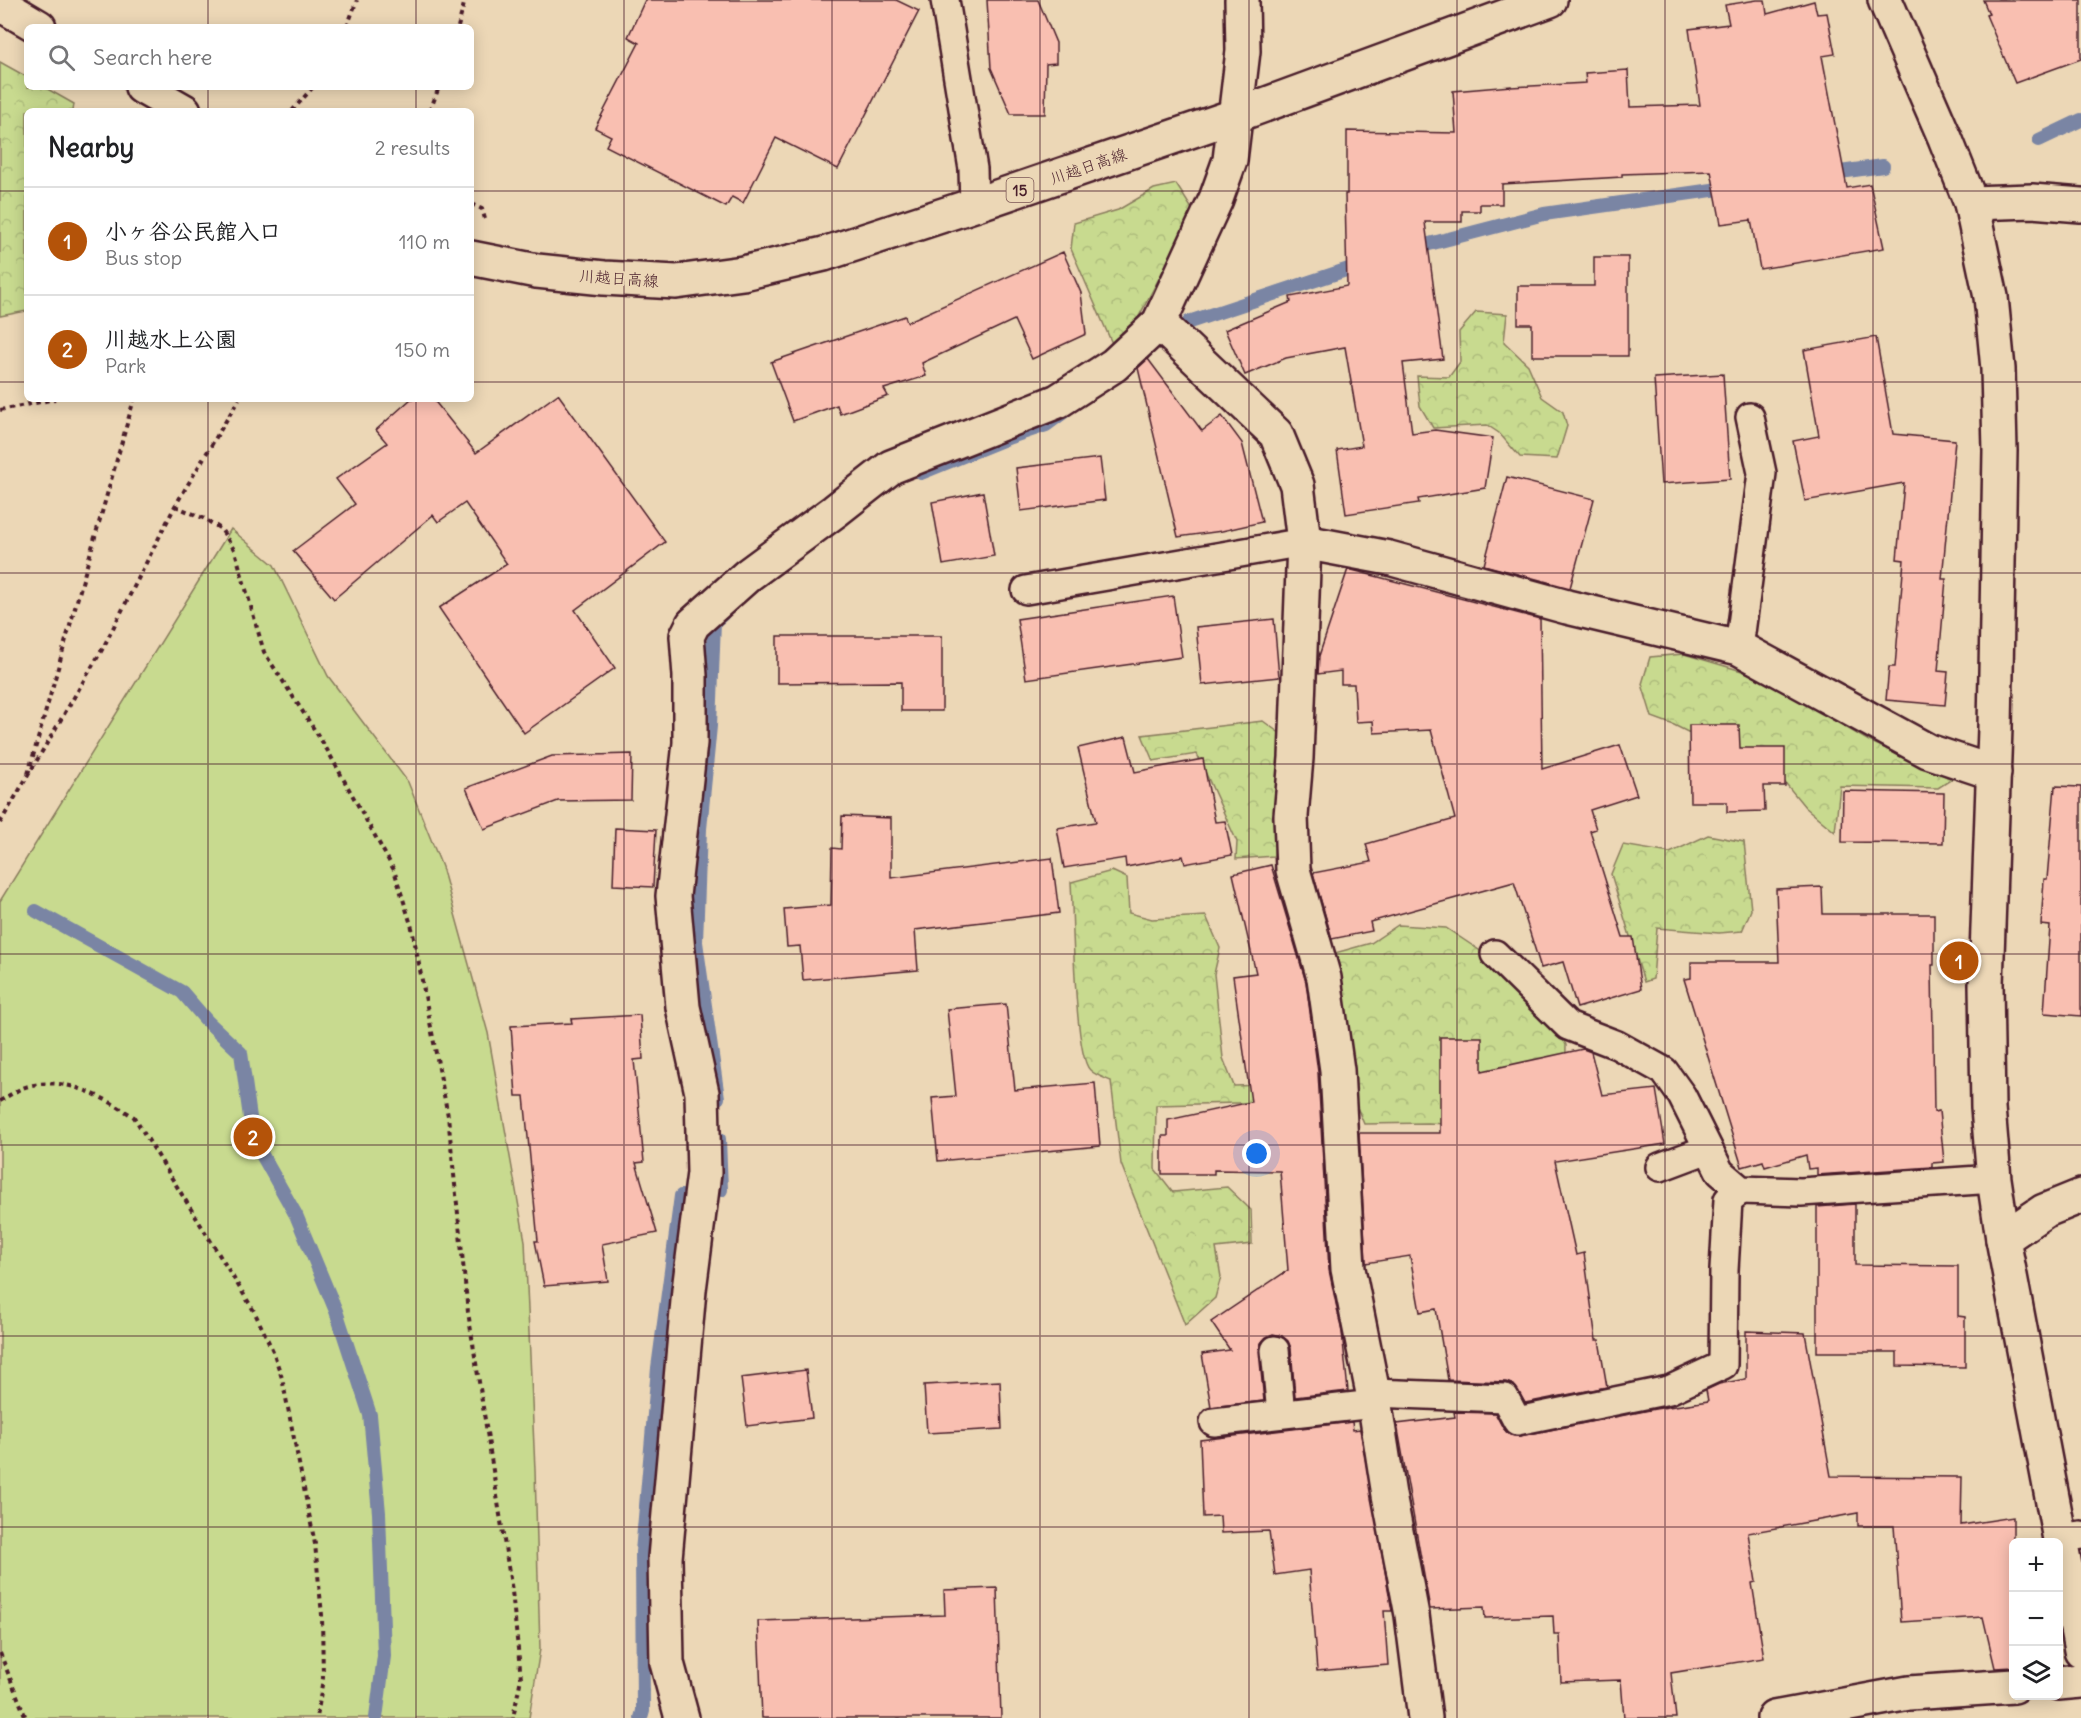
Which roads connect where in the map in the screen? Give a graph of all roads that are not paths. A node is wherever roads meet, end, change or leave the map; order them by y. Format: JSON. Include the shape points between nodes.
{"nodes":[{"id":1,"x":945,"y":0,"type":"edge"},
{"id":2,"x":1242,"y":0,"type":"edge"},
{"id":3,"x":1550,"y":0,"type":"edge"},
{"id":4,"x":1885,"y":0,"type":"edge"},
{"id":5,"x":0,"y":4,"type":"edge"},
{"id":6,"x":34,"y":24,"type":"edge"},
{"id":7,"x":147,"y":90,"type":"edge"},
{"id":8,"x":179,"y":108,"type":"edge"},
{"id":9,"x":1236,"y":115,"type":"junction"},
{"id":10,"x":1971,"y":202,"type":"junction"},
{"id":11,"x":2081,"y":205,"type":"edge"},
{"id":12,"x":974,"y":206,"type":"junction"},
{"id":13,"x":474,"y":259,"type":"edge"},
{"id":14,"x":1159,"y":323,"type":"junction"},
{"id":15,"x":1750,"y":417,"type":"dead end"},
{"id":16,"x":1304,"y":542,"type":"junction"},
{"id":17,"x":1026,"y":590,"type":"dead end"},
{"id":18,"x":1740,"y":648,"type":"junction"},
{"id":19,"x":1994,"y":773,"type":"junction"},
{"id":20,"x":1495,"y":954,"type":"dead end"},
{"id":21,"x":1708,"y":1149,"type":"junction"},
{"id":22,"x":1660,"y":1167,"type":"dead end"},
{"id":23,"x":1994,"y":1179,"type":"junction"},
{"id":24,"x":1741,"y":1190,"type":"junction"},
{"id":25,"x":2081,"y":1196,"type":"edge"},
{"id":26,"x":2003,"y":1239,"type":"junction"},
{"id":27,"x":1275,"y":1350,"type":"dead end"},
{"id":28,"x":1373,"y":1399,"type":"junction"},
{"id":29,"x":1281,"y":1414,"type":"junction"},
{"id":30,"x":1214,"y":1422,"type":"dead end"},
{"id":31,"x":2070,"y":1537,"type":"edge"},
{"id":32,"x":2081,"y":1650,"type":"edge"},
{"id":33,"x":2081,"y":1681,"type":"edge"},
{"id":34,"x":2063,"y":1683,"type":"edge"},
{"id":35,"x":2009,"y":1686,"type":"edge"},
{"id":36,"x":682,"y":1718,"type":"edge"},
{"id":37,"x":1425,"y":1718,"type":"edge"},
{"id":38,"x":1774,"y":1718,"type":"edge"}],
"edges":[{"from":1,"to":12,"type":"lane","via":[[973,169]]},
{"from":2,"to":9,"type":"street","via":[[1243,51]]},
{"from":3,"to":9,"type":"street","name":"川越日高線","number":"15"},
{"from":4,"to":10,"type":"street"},
{"from":5,"to":6,"type":"street"},
{"from":7,"to":8,"type":"street"},
{"from":9,"to":12,"type":"street","name":"川越日高線","number":"15"},
{"from":9,"to":14,"type":"street","via":[[1230,160],[1216,199]]},
{"from":10,"to":11,"type":"street"},
{"from":10,"to":19,"type":"street","via":[[1991,297],[1998,369]]},
{"from":12,"to":13,"type":"street","name":"川越日高線","number":"15","via":[[824,254],[743,273],[676,282],[537,271]]},
{"from":14,"to":16,"type":"street","via":[[1276,434],[1297,485]]},
{"from":14,"to":36,"type":"street","via":[[1114,365],[1058,401],[891,467],[748,575],[693,624],[687,636],[690,743],[673,896],[683,1008],[702,1093],[704,1173],[689,1290],[665,1558],[667,1663]]},
{"from":15,"to":18,"type":"lane","via":[[1762,473]]},
{"from":16,"to":17,"type":"lane"},
{"from":16,"to":18,"type":"street","via":[[1389,558],[1567,607]]},
{"from":16,"to":28,"type":"street","via":[[1291,816],[1293,870],[1324,978],[1337,1070],[1348,1269]]},
{"from":18,"to":19,"type":"street","via":[[1928,750]]},
{"from":19,"to":23,"type":"street","via":[[1986,984],[1988,1108]]},
{"from":20,"to":21,"type":"lane","via":[[1568,1026],[1617,1045],[1664,1071],[1682,1096]]},
{"from":21,"to":22,"type":"lane"},
{"from":21,"to":24,"type":"lane","via":[[1720,1172]]},
{"from":23,"to":24,"type":"lane","via":[[1801,1192]]},
{"from":23,"to":26,"type":"street"},
{"from":24,"to":28,"type":"lane","via":[[1728,1200],[1723,1365],[1669,1390],[1517,1421],[1505,1398]]},
{"from":25,"to":26,"type":"street","via":[[2044,1211]]},
{"from":26,"to":31,"type":"street"},
{"from":27,"to":29,"type":"lane"},
{"from":28,"to":29,"type":"lane"},
{"from":28,"to":37,"type":"street","via":[[1412,1615]]},
{"from":29,"to":30,"type":"lane"},
{"from":31,"to":32,"type":"street"},
{"from":33,"to":34,"type":"street"},
{"from":35,"to":38,"type":"street","via":[[1909,1693]]}]}
